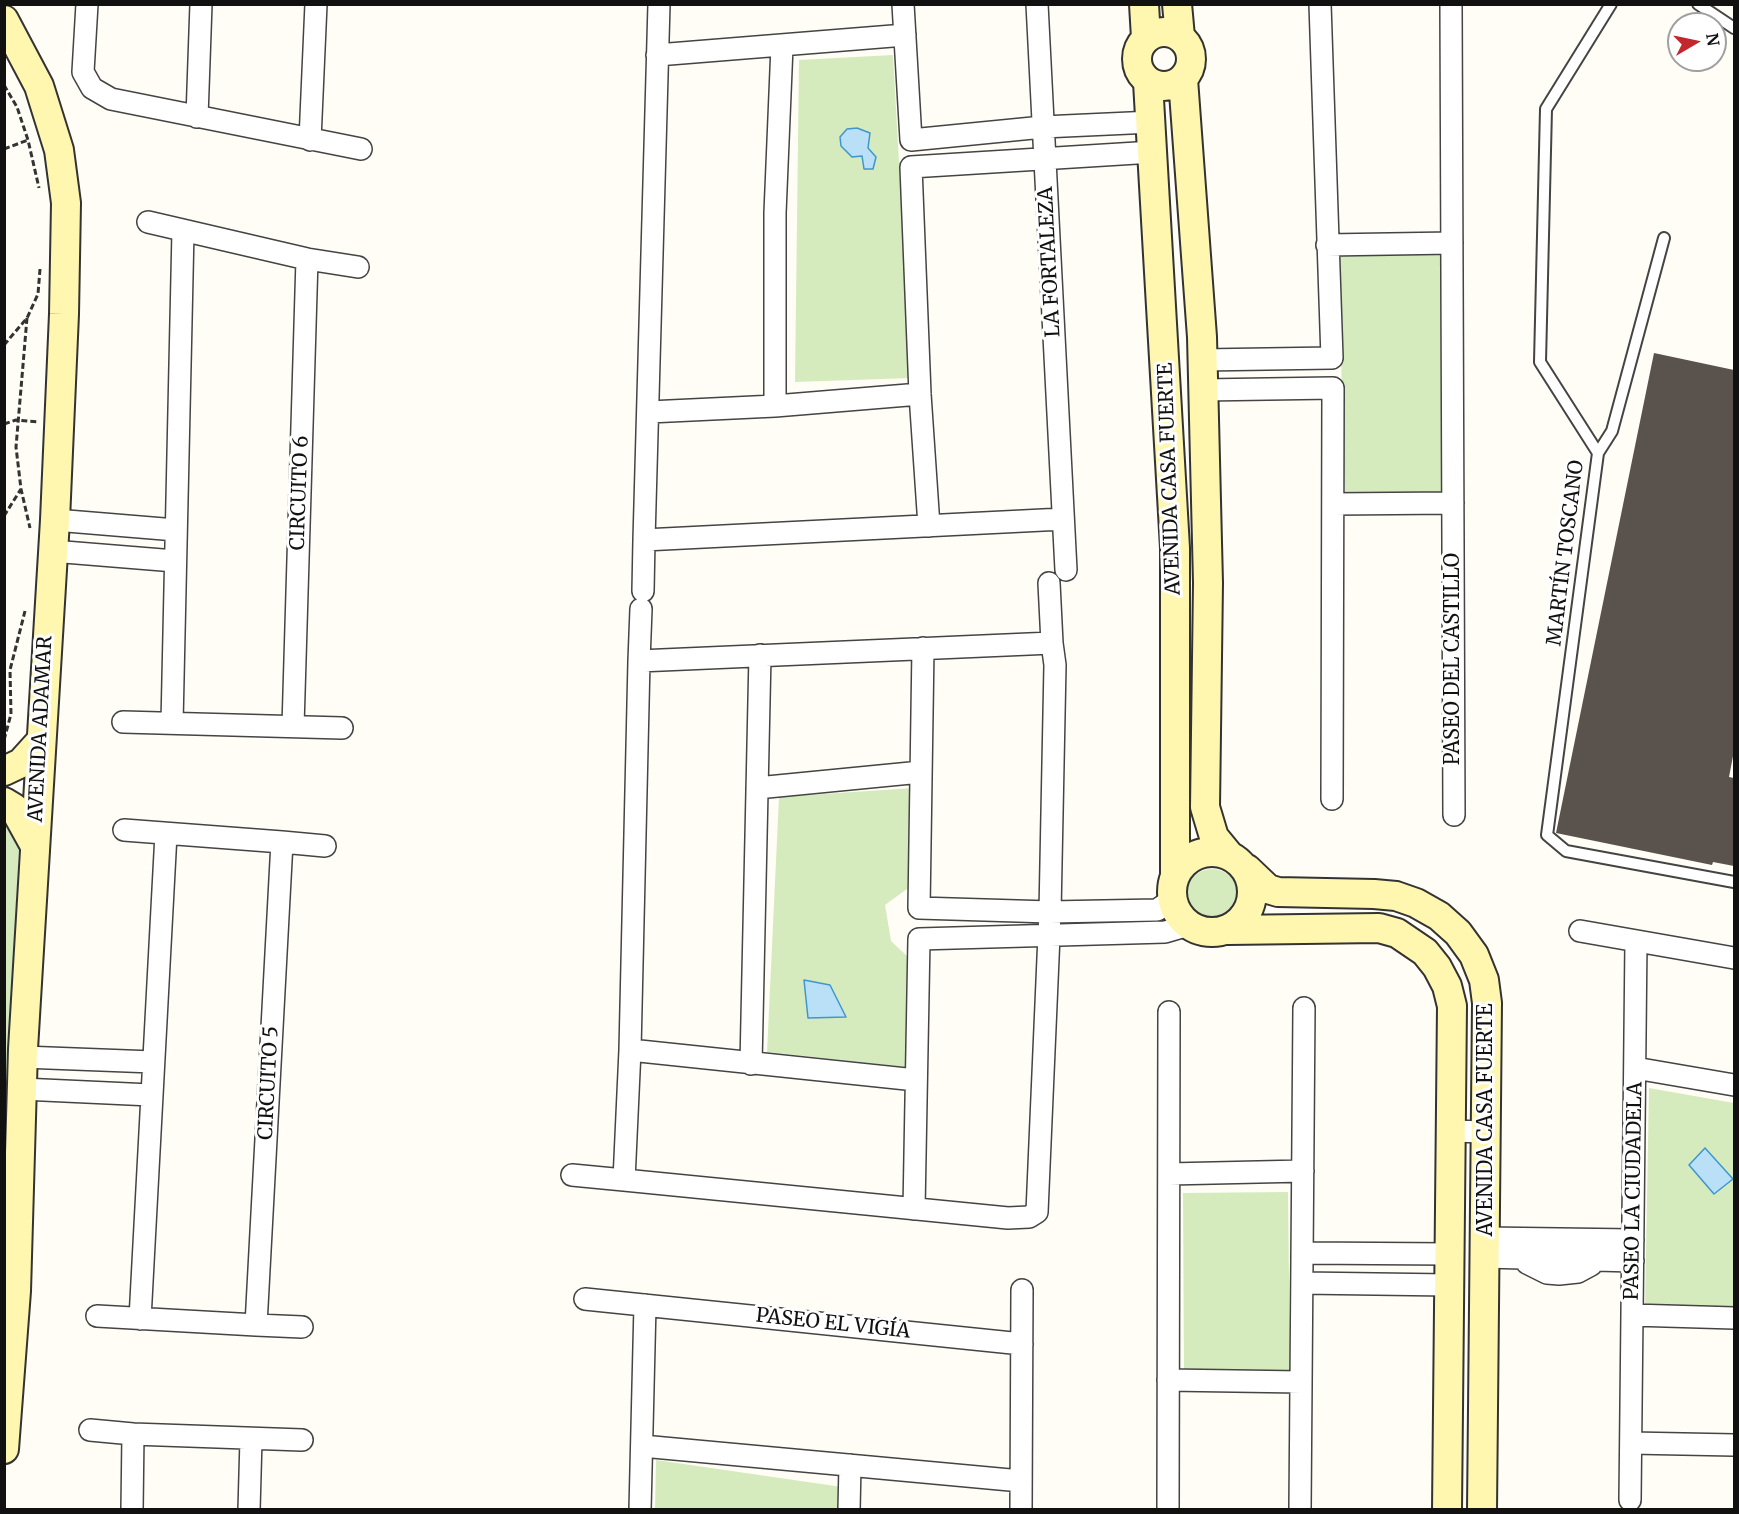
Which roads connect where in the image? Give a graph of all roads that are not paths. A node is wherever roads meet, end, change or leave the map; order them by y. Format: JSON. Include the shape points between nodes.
{"nodes":[{"id":1,"x":87,"y":4,"type":"edge"},
{"id":2,"x":201,"y":4,"type":"edge"},
{"id":3,"x":316,"y":4,"type":"edge"},
{"id":4,"x":659,"y":4,"type":"edge"},
{"id":5,"x":903,"y":4,"type":"edge"},
{"id":6,"x":1037,"y":4,"type":"edge"},
{"id":7,"x":1144,"y":4,"type":"edge"},
{"id":8,"x":1178,"y":4,"type":"edge"},
{"id":9,"x":1320,"y":4,"type":"edge"},
{"id":10,"x":1451,"y":4,"type":"edge"},
{"id":11,"x":1611,"y":4,"type":"edge"},
{"id":12,"x":1698,"y":4,"type":"edge"},
{"id":13,"x":4,"y":21,"type":"edge"},
{"id":14,"x":1734,"y":28,"type":"edge"},
{"id":15,"x":905,"y":35,"type":"junction"},
{"id":16,"x":1180,"y":37,"type":"junction"},
{"id":17,"x":1146,"y":38,"type":"junction"},
{"id":18,"x":782,"y":45,"type":"junction"},
{"id":19,"x":657,"y":55,"type":"junction"},
{"id":20,"x":1183,"y":79,"type":"junction"},
{"id":21,"x":1148,"y":82,"type":"junction"},
{"id":22,"x":196,"y":117,"type":"junction"},
{"id":23,"x":1152,"y":122,"type":"junction"},
{"id":24,"x":1043,"y":127,"type":"junction"},
{"id":25,"x":310,"y":140,"type":"junction"},
{"id":26,"x":361,"y":149,"type":"dead end"},
{"id":27,"x":1153,"y":152,"type":"junction"},
{"id":28,"x":1045,"y":158,"type":"junction"},
{"id":29,"x":148,"y":222,"type":"dead end"},
{"id":30,"x":183,"y":231,"type":"junction"},
{"id":31,"x":1664,"y":238,"type":"dead end"},
{"id":32,"x":1452,"y":243,"type":"junction"},
{"id":33,"x":1327,"y":244,"type":"junction"},
{"id":34,"x":307,"y":259,"type":"junction"},
{"id":35,"x":358,"y":267,"type":"dead end"},
{"id":36,"x":1202,"y":360,"type":"junction"},
{"id":37,"x":1203,"y":390,"type":"junction"},
{"id":38,"x":920,"y":394,"type":"junction"},
{"id":39,"x":775,"y":406,"type":"junction"},
{"id":40,"x":649,"y":412,"type":"junction"},
{"id":41,"x":1598,"y":453,"type":"junction"},
{"id":42,"x":1453,"y":503,"type":"junction"},
{"id":43,"x":1333,"y":504,"type":"junction"},
{"id":44,"x":1063,"y":519,"type":"junction"},
{"id":45,"x":55,"y":520,"type":"junction"},
{"id":46,"x":929,"y":526,"type":"junction"},
{"id":47,"x":176,"y":530,"type":"junction"},
{"id":48,"x":644,"y":540,"type":"junction"},
{"id":49,"x":41,"y":543,"type":"junction"},
{"id":50,"x":175,"y":561,"type":"junction"},
{"id":51,"x":1052,"y":643,"type":"junction"},
{"id":52,"x":923,"y":648,"type":"junction"},
{"id":53,"x":759,"y":655,"type":"junction"},
{"id":54,"x":639,"y":661,"type":"junction"},
{"id":55,"x":123,"y":722,"type":"dead end"},
{"id":56,"x":172,"y":723,"type":"junction"},
{"id":57,"x":293,"y":726,"type":"junction"},
{"id":58,"x":342,"y":728,"type":"dead end"},
{"id":59,"x":40,"y":742,"type":"junction"},
{"id":60,"x":4,"y":771,"type":"edge"},
{"id":61,"x":921,"y":772,"type":"junction"},
{"id":62,"x":757,"y":788,"type":"junction"},
{"id":63,"x":1332,"y":799,"type":"dead end"},
{"id":64,"x":4,"y":802,"type":"edge"},
{"id":65,"x":1454,"y":815,"type":"dead end"},
{"id":66,"x":124,"y":830,"type":"dead end"},
{"id":67,"x":166,"y":834,"type":"junction"},
{"id":68,"x":282,"y":842,"type":"junction"},
{"id":69,"x":35,"y":846,"type":"junction"},
{"id":70,"x":326,"y":846,"type":"dead end"},
{"id":71,"x":1237,"y":861,"type":"junction"},
{"id":72,"x":1734,"y":882,"type":"edge"},
{"id":73,"x":1174,"y":888,"type":"junction"},
{"id":74,"x":1050,"y":912,"type":"junction"},
{"id":75,"x":1189,"y":925,"type":"junction"},
{"id":76,"x":1228,"y":930,"type":"junction"},
{"id":77,"x":1580,"y":932,"type":"dead end"},
{"id":78,"x":1048,"y":937,"type":"junction"},
{"id":79,"x":1636,"y":941,"type":"junction"},
{"id":80,"x":1734,"y":958,"type":"edge"},
{"id":81,"x":1304,"y":1008,"type":"dead end"},
{"id":82,"x":1169,"y":1012,"type":"dead end"},
{"id":83,"x":630,"y":1050,"type":"junction"},
{"id":84,"x":23,"y":1056,"type":"junction"},
{"id":85,"x":153,"y":1062,"type":"junction"},
{"id":86,"x":751,"y":1064,"type":"junction"},
{"id":87,"x":1635,"y":1068,"type":"junction"},
{"id":88,"x":916,"y":1080,"type":"junction"},
{"id":89,"x":1734,"y":1085,"type":"edge"},
{"id":90,"x":22,"y":1089,"type":"junction"},
{"id":91,"x":151,"y":1095,"type":"junction"},
{"id":92,"x":1451,"y":1131,"type":"junction"},
{"id":93,"x":1486,"y":1132,"type":"junction"},
{"id":94,"x":1303,"y":1172,"type":"junction"},
{"id":95,"x":1169,"y":1174,"type":"junction"},
{"id":96,"x":572,"y":1175,"type":"dead end"},
{"id":97,"x":624,"y":1180,"type":"junction"},
{"id":98,"x":914,"y":1209,"type":"junction"},
{"id":99,"x":1485,"y":1248,"type":"junction"},
{"id":100,"x":1633,"y":1250,"type":"junction"},
{"id":101,"x":1302,"y":1253,"type":"junction"},
{"id":102,"x":1449,"y":1254,"type":"junction"},
{"id":103,"x":1302,"y":1283,"type":"junction"},
{"id":104,"x":1449,"y":1285,"type":"junction"},
{"id":105,"x":1022,"y":1290,"type":"dead end"},
{"id":106,"x":585,"y":1299,"type":"dead end"},
{"id":107,"x":645,"y":1305,"type":"junction"},
{"id":108,"x":1632,"y":1315,"type":"junction"},
{"id":109,"x":97,"y":1316,"type":"dead end"},
{"id":110,"x":140,"y":1318,"type":"junction"},
{"id":111,"x":1734,"y":1318,"type":"edge"},
{"id":112,"x":255,"y":1325,"type":"junction"},
{"id":113,"x":302,"y":1327,"type":"dead end"},
{"id":114,"x":1022,"y":1344,"type":"junction"},
{"id":115,"x":1168,"y":1380,"type":"junction"},
{"id":116,"x":1301,"y":1382,"type":"junction"},
{"id":117,"x":90,"y":1430,"type":"dead end"},
{"id":118,"x":5,"y":1432,"type":"edge"},
{"id":119,"x":133,"y":1434,"type":"junction"},
{"id":120,"x":251,"y":1439,"type":"junction"},
{"id":121,"x":302,"y":1440,"type":"dead end"},
{"id":122,"x":1631,"y":1443,"type":"junction"},
{"id":123,"x":1734,"y":1445,"type":"edge"},
{"id":124,"x":642,"y":1446,"type":"junction"},
{"id":125,"x":850,"y":1465,"type":"junction"},
{"id":126,"x":1021,"y":1481,"type":"junction"},
{"id":127,"x":1630,"y":1500,"type":"dead end"},
{"id":128,"x":132,"y":1509,"type":"edge"},
{"id":129,"x":249,"y":1509,"type":"edge"},
{"id":130,"x":640,"y":1509,"type":"edge"},
{"id":131,"x":849,"y":1509,"type":"edge"},
{"id":132,"x":1021,"y":1509,"type":"edge"},
{"id":133,"x":1168,"y":1509,"type":"edge"},
{"id":134,"x":1300,"y":1509,"type":"edge"},
{"id":135,"x":1447,"y":1509,"type":"edge"},
{"id":136,"x":1482,"y":1509,"type":"edge"}],
"edges":[{"from":1,"to":22,"type":"street","via":[[83,72],[92,88],[111,99]]},
{"from":2,"to":22,"type":"street"},
{"from":3,"to":25,"type":"street"},
{"from":4,"to":19,"type":"street"},
{"from":5,"to":15,"type":"street"},
{"from":6,"to":24,"type":"street","name":"LA FORTALEZA"},
{"from":7,"to":17,"type":"street"},
{"from":8,"to":16,"type":"street"},
{"from":9,"to":33,"type":"street"},
{"from":10,"to":32,"type":"street","name":"PASEO DEL CASTILLO"},
{"from":11,"to":41,"type":"lane","name":"MARTÍN TOSCANO","via":[[1546,109],[1540,363]]},
{"from":12,"to":14,"type":"lane"},
{"from":13,"to":45,"type":"street","name":"AVENIDA ADAMAR","via":[[39,86],[59,150],[66,203]]},
{"from":15,"to":18,"type":"street"},
{"from":15,"to":24,"type":"street","via":[[911,140]]},
{"from":16,"to":17,"type":"street","via":[[1163,32]]},
{"from":16,"to":20,"type":"street","via":[[1187,44],[1191,62]]},
{"from":17,"to":21,"type":"street","via":[[1137,55],[1141,75]]},
{"from":18,"to":19,"type":"street"},
{"from":18,"to":39,"type":"street","via":[[775,213]]},
{"from":19,"to":40,"type":"street"},
{"from":20,"to":21,"type":"street","via":[[1166,87]]},
{"from":20,"to":36,"type":"street","name":"AVENIDA CASA FUERTE"},
{"from":21,"to":23,"type":"street","name":"AVENIDA CASA FUERTE"},
{"from":22,"to":25,"type":"street"},
{"from":23,"to":24,"type":"street"},
{"from":23,"to":27,"type":"street","name":"AVENIDA CASA FUERTE"},
{"from":24,"to":28,"type":"street","name":"LA FORTALEZA"},
{"from":25,"to":26,"type":"street"},
{"from":27,"to":28,"type":"street"},
{"from":27,"to":73,"type":"street","name":"AVENIDA CASA FUERTE","via":[[1175,548]]},
{"from":28,"to":38,"type":"street","via":[[911,167]]},
{"from":28,"to":44,"type":"street","name":"LA FORTALEZA"},
{"from":29,"to":30,"type":"street"},
{"from":30,"to":34,"type":"street"},
{"from":30,"to":47,"type":"street"},
{"from":31,"to":41,"type":"lane","via":[[1612,431]]},
{"from":32,"to":33,"type":"street"},
{"from":32,"to":42,"type":"street","name":"PASEO DEL CASTILLO"},
{"from":33,"to":36,"type":"street","via":[[1332,358]]},
{"from":34,"to":35,"type":"street"},
{"from":34,"to":57,"type":"street","name":"CIRCUITO 6"},
{"from":36,"to":37,"type":"street","name":"AVENIDA CASA FUERTE"},
{"from":37,"to":43,"type":"street","via":[[1333,388]]},
{"from":37,"to":71,"type":"street","name":"AVENIDA CASA FUERTE","via":[[1209,583],[1205,807],[1214,837]]},
{"from":38,"to":39,"type":"street"},
{"from":38,"to":46,"type":"street"},
{"from":39,"to":40,"type":"street"},
{"from":40,"to":48,"type":"street"},
{"from":41,"to":72,"type":"lane","name":"MARTÍN TOSCANO","via":[[1547,835],[1566,851]]},
{"from":42,"to":43,"type":"street"},
{"from":42,"to":65,"type":"street","name":"PASEO DEL CASTILLO"},
{"from":43,"to":63,"type":"street"},
{"from":44,"to":46,"type":"street"},
{"from":44,"to":51,"type":"street","name":"LA FORTALEZA"},
{"from":45,"to":47,"type":"street"},
{"from":45,"to":49,"type":"street","name":"AVENIDA ADAMAR"},
{"from":46,"to":48,"type":"street"},
{"from":47,"to":50,"type":"street"},
{"from":48,"to":54,"type":"street"},
{"from":49,"to":50,"type":"street"},
{"from":49,"to":59,"type":"street","name":"AVENIDA ADAMAR"},
{"from":50,"to":56,"type":"street"},
{"from":51,"to":52,"type":"street"},
{"from":51,"to":74,"type":"street","name":"LA FORTALEZA","via":[[1055,665]]},
{"from":52,"to":53,"type":"street"},
{"from":52,"to":61,"type":"street"},
{"from":53,"to":54,"type":"street"},
{"from":53,"to":62,"type":"street"},
{"from":54,"to":83,"type":"street"},
{"from":55,"to":56,"type":"street"},
{"from":56,"to":57,"type":"street"},
{"from":57,"to":58,"type":"street"},
{"from":59,"to":60,"type":"street","via":[[21,763]]},
{"from":59,"to":69,"type":"street","name":"AVENIDA ADAMAR"},
{"from":61,"to":62,"type":"street"},
{"from":61,"to":74,"type":"street","via":[[919,908]]},
{"from":62,"to":86,"type":"street"},
{"from":64,"to":69,"type":"street","via":[[14,808]]},
{"from":66,"to":67,"type":"street"},
{"from":67,"to":68,"type":"street"},
{"from":67,"to":85,"type":"street"},
{"from":68,"to":70,"type":"street"},
{"from":68,"to":112,"type":"street","name":"CIRCUITO 5"},
{"from":69,"to":84,"type":"street","name":"AVENIDA ADAMAR"},
{"from":71,"to":73,"type":"street","via":[[1212,851],[1196,854],[1184,863]]},
{"from":71,"to":76,"type":"street","via":[[1253,886],[1251,904],[1242,920]]},
{"from":71,"to":93,"type":"street","name":"AVENIDA CASA FUERTE","via":[[1268,889],[1396,896],[1439,916],[1458,933],[1474,955],[1486,992]]},
{"from":73,"to":74,"type":"street","via":[[1157,910]]},
{"from":73,"to":75,"type":"street","via":[[1178,914]]},
{"from":74,"to":78,"type":"street","name":"LA FORTALEZA"},
{"from":75,"to":76,"type":"street","via":[[1201,931]]},
{"from":75,"to":78,"type":"street","via":[[1165,933]]},
{"from":76,"to":92,"type":"street","name":"AVENIDA CASA FUERTE","via":[[1378,928],[1397,933],[1425,952],[1447,986],[1452,1006]]},
{"from":77,"to":79,"type":"street"},
{"from":78,"to":88,"type":"street","via":[[919,939]]},
{"from":78,"to":98,"type":"street","name":"LA FORTALEZA","via":[[1037,1212],[1029,1217],[1008,1218]]},
{"from":79,"to":80,"type":"street"},
{"from":79,"to":87,"type":"street","name":"PASEO LA CIUDADELA"},
{"from":81,"to":94,"type":"street"},
{"from":82,"to":95,"type":"street"},
{"from":83,"to":86,"type":"street"},
{"from":83,"to":97,"type":"street"},
{"from":84,"to":85,"type":"street"},
{"from":84,"to":90,"type":"street","name":"AVENIDA ADAMAR"},
{"from":85,"to":91,"type":"street"},
{"from":86,"to":88,"type":"street"},
{"from":87,"to":89,"type":"street","name":"PASEO LA CIUDADELA"},
{"from":87,"to":100,"type":"street","name":"PASEO LA CIUDADELA"},
{"from":88,"to":98,"type":"street"},
{"from":90,"to":91,"type":"street"},
{"from":90,"to":118,"type":"street","name":"AVENIDA ADAMAR","via":[[16,1291]]},
{"from":91,"to":110,"type":"street"},
{"from":92,"to":93,"type":"street"},
{"from":92,"to":102,"type":"street","name":"AVENIDA CASA FUERTE"},
{"from":93,"to":99,"type":"street","name":"AVENIDA CASA FUERTE"},
{"from":94,"to":95,"type":"street"},
{"from":94,"to":101,"type":"street"},
{"from":95,"to":115,"type":"street"},
{"from":96,"to":97,"type":"street"},
{"from":97,"to":98,"type":"street"},
{"from":99,"to":100,"type":"street"},
{"from":99,"to":100,"type":"street","via":[[1519,1258],[1598,1260]]},
{"from":99,"to":136,"type":"street","name":"AVENIDA CASA FUERTE"},
{"from":100,"to":108,"type":"street","name":"PASEO LA CIUDADELA"},
{"from":101,"to":102,"type":"street"},
{"from":101,"to":103,"type":"street"},
{"from":102,"to":104,"type":"street","name":"AVENIDA CASA FUERTE"},
{"from":103,"to":104,"type":"street"},
{"from":103,"to":116,"type":"street"},
{"from":104,"to":135,"type":"street","name":"AVENIDA CASA FUERTE"},
{"from":105,"to":114,"type":"street"},
{"from":106,"to":107,"type":"street","name":"PASEO EL VIGÍA"},
{"from":107,"to":114,"type":"street","name":"PASEO EL VIGÍA"},
{"from":107,"to":124,"type":"street"},
{"from":108,"to":111,"type":"street","name":"PASEO LA CIUDADELA"},
{"from":108,"to":122,"type":"street","name":"PASEO LA CIUDADELA"},
{"from":109,"to":110,"type":"street"},
{"from":110,"to":112,"type":"street"},
{"from":112,"to":113,"type":"street"},
{"from":114,"to":126,"type":"street"},
{"from":115,"to":116,"type":"street"},
{"from":115,"to":133,"type":"street"},
{"from":116,"to":134,"type":"street"},
{"from":117,"to":119,"type":"street"},
{"from":119,"to":120,"type":"street"},
{"from":119,"to":128,"type":"street"},
{"from":120,"to":121,"type":"street"},
{"from":120,"to":129,"type":"street"},
{"from":122,"to":123,"type":"street"},
{"from":122,"to":127,"type":"street","name":"PASEO LA CIUDADELA"},
{"from":124,"to":125,"type":"street"},
{"from":124,"to":130,"type":"street"},
{"from":125,"to":126,"type":"street"},
{"from":125,"to":131,"type":"street"},
{"from":126,"to":132,"type":"street"}]}
